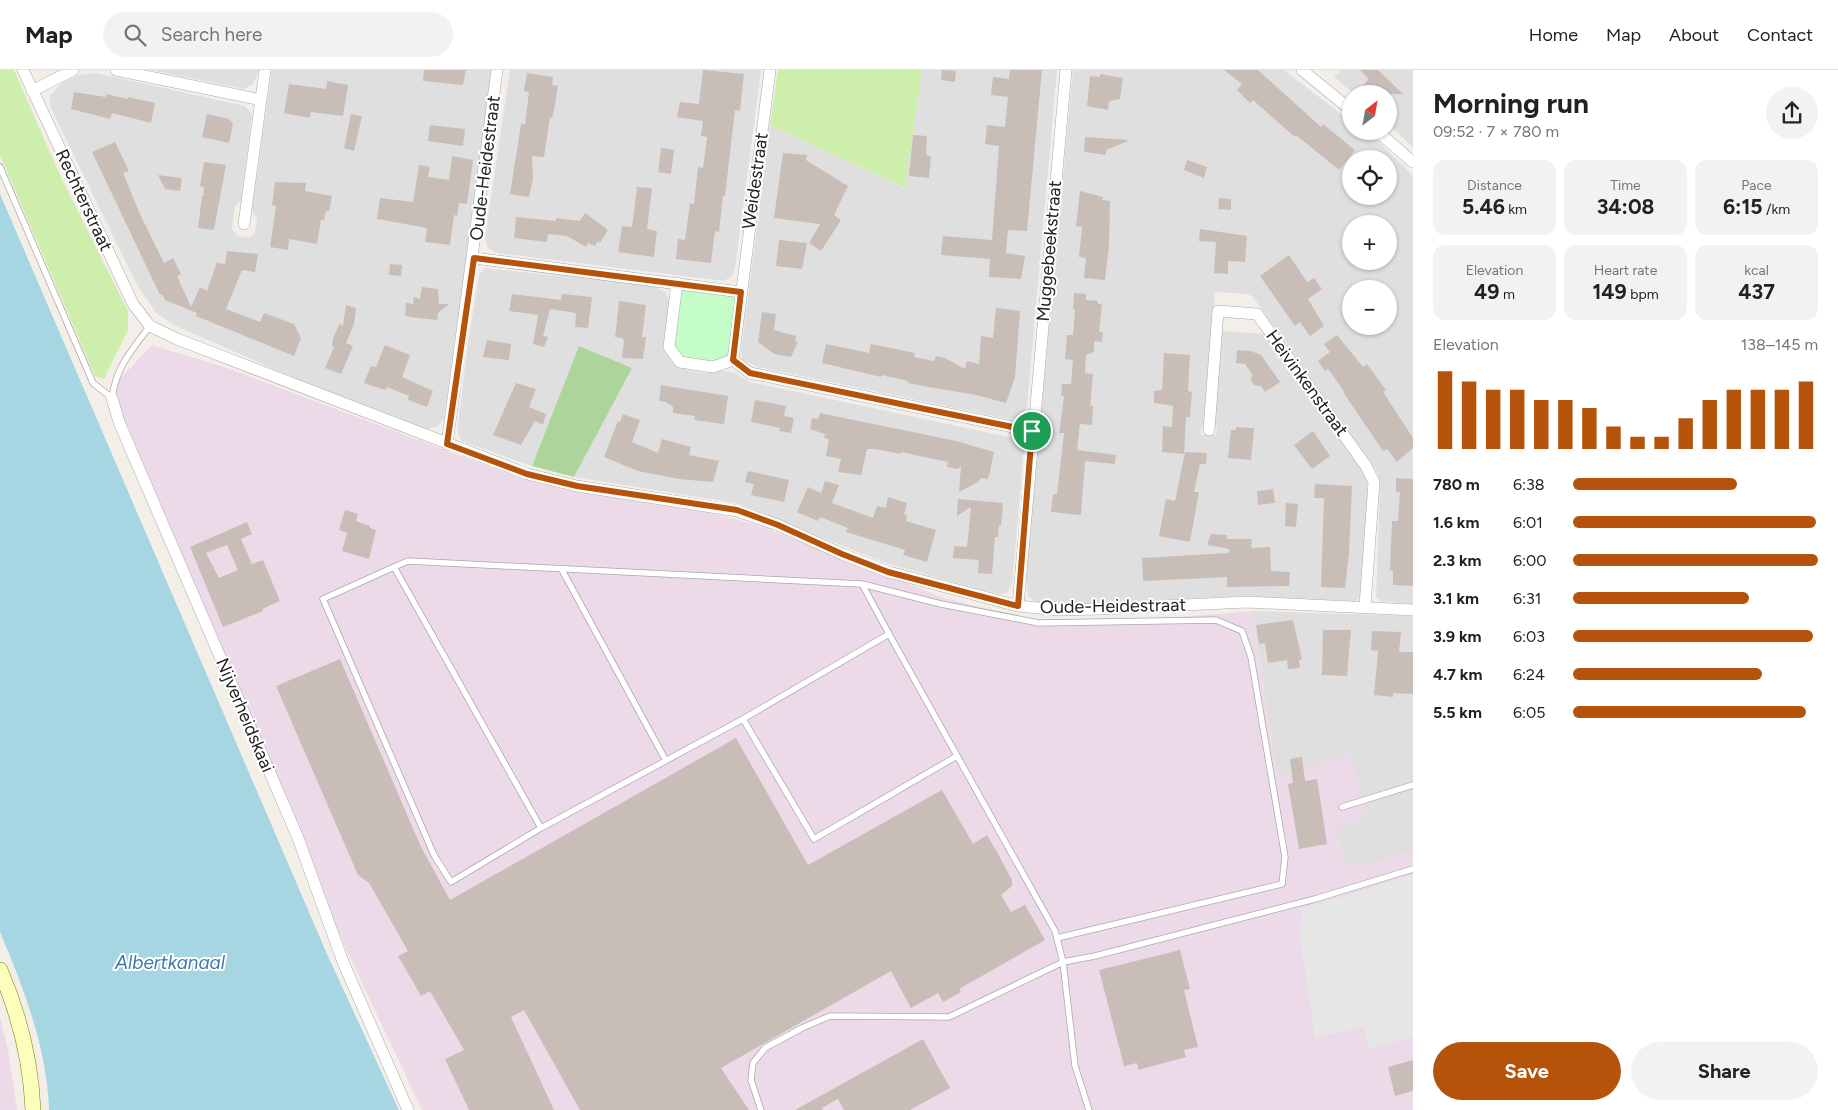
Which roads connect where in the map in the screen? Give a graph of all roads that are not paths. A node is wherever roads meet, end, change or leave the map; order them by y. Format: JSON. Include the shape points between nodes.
{"nodes":[{"id":1,"x":23,"y":70,"type":"edge"},
{"id":2,"x":73,"y":70,"type":"edge"},
{"id":3,"x":116,"y":70,"type":"edge"},
{"id":4,"x":265,"y":70,"type":"edge"},
{"id":5,"x":497,"y":70,"type":"edge"},
{"id":6,"x":770,"y":70,"type":"edge"},
{"id":7,"x":1066,"y":70,"type":"edge"},
{"id":8,"x":1302,"y":70,"type":"edge"},
{"id":9,"x":32,"y":90,"type":"junction"},
{"id":10,"x":261,"y":100,"type":"junction"},
{"id":11,"x":1342,"y":103,"type":"edge"},
{"id":12,"x":1387,"y":140,"type":"edge"},
{"id":13,"x":1413,"y":162,"type":"edge"},
{"id":14,"x":0,"y":167,"type":"edge"},
{"id":15,"x":244,"y":224,"type":"dead end"},
{"id":16,"x":474,"y":258,"type":"junction"},
{"id":17,"x":677,"y":283,"type":"junction"},
{"id":18,"x":741,"y":292,"type":"junction"},
{"id":19,"x":150,"y":326,"type":"junction"},
{"id":20,"x":733,"y":360,"type":"junction"},
{"id":21,"x":112,"y":398,"type":"junction"},
{"id":22,"x":1209,"y":430,"type":"dead end"},
{"id":23,"x":1032,"y":431,"type":"junction"},
{"id":24,"x":447,"y":444,"type":"junction"},
{"id":25,"x":394,"y":567,"type":"junction"},
{"id":26,"x":562,"y":570,"type":"junction"},
{"id":27,"x":862,"y":584,"type":"junction"},
{"id":28,"x":1018,"y":606,"type":"junction"},
{"id":29,"x":1365,"y":606,"type":"junction"},
{"id":30,"x":1413,"y":610,"type":"edge"},
{"id":31,"x":889,"y":634,"type":"junction"},
{"id":32,"x":743,"y":719,"type":"junction"},
{"id":33,"x":957,"y":756,"type":"junction"},
{"id":34,"x":665,"y":760,"type":"junction"},
{"id":35,"x":1413,"y":785,"type":"edge"},
{"id":36,"x":1342,"y":807,"type":"dead end"},
{"id":37,"x":541,"y":828,"type":"junction"},
{"id":38,"x":1413,"y":869,"type":"edge"},
{"id":39,"x":1057,"y":938,"type":"junction"},
{"id":40,"x":1064,"y":962,"type":"junction"},
{"id":41,"x":0,"y":970,"type":"edge"},
{"id":42,"x":33,"y":1110,"type":"edge"},
{"id":43,"x":408,"y":1110,"type":"edge"},
{"id":44,"x":761,"y":1110,"type":"edge"},
{"id":45,"x":1089,"y":1110,"type":"edge"}],
"edges":[{"from":1,"to":9,"type":"street","name":"Rechterstraat"},
{"from":2,"to":9,"type":"street"},
{"from":3,"to":10,"type":"street"},
{"from":4,"to":10,"type":"street"},
{"from":5,"to":16,"type":"street","name":"Oude-Heidestraat"},
{"from":6,"to":18,"type":"street","name":"Weidestraat"},
{"from":7,"to":23,"type":"street","name":"Muggebeekstraat"},
{"from":8,"to":11,"type":"street"},
{"from":9,"to":19,"type":"street","name":"Rechterstraat","via":[[133,304]]},
{"from":10,"to":15,"type":"street"},
{"from":12,"to":13,"type":"street"},
{"from":14,"to":21,"type":"lane","via":[[93,383]]},
{"from":16,"to":17,"type":"street"},
{"from":16,"to":24,"type":"street","name":"Oude-Heidestraat"},
{"from":17,"to":18,"type":"street"},
{"from":17,"to":20,"type":"street","via":[[669,347],[680,362],[713,367]]},
{"from":18,"to":20,"type":"street","name":"Weidestraat"},
{"from":19,"to":21,"type":"lane","name":"Nijverheidskaai","via":[[123,361],[114,379]]},
{"from":19,"to":24,"type":"street","name":"Oude-Heidestraat"},
{"from":20,"to":23,"type":"street","via":[[750,373]]},
{"from":21,"to":43,"type":"street","name":"Nijverheidskaai","via":[[119,422],[298,838],[343,962]]},
{"from":22,"to":29,"type":"street","name":"Heivinkenstraat","via":[[1218,311],[1257,314],[1366,466],[1374,482]]},
{"from":23,"to":28,"type":"street","name":"Muggebeekstraat"},
{"from":24,"to":28,"type":"street","name":"Oude-Heidestraat","via":[[527,474],[577,486],[737,510],[888,572]]},
{"from":25,"to":26,"type":"lane","via":[[408,561]]},
{"from":25,"to":37,"type":"lane"},
{"from":25,"to":37,"type":"lane","via":[[324,599],[434,855],[451,882]]},
{"from":26,"to":27,"type":"lane"},
{"from":26,"to":34,"type":"lane"},
{"from":27,"to":31,"type":"lane"},
{"from":27,"to":39,"type":"lane","via":[[940,604],[1039,623],[1216,620],[1242,631],[1251,656],[1285,857],[1282,884]]},
{"from":28,"to":29,"type":"street","name":"Oude-Heidestraat","via":[[1059,610],[1247,602]]},
{"from":29,"to":30,"type":"street","name":"Oude-Heidestraat"},
{"from":31,"to":32,"type":"lane"},
{"from":31,"to":33,"type":"lane"},
{"from":32,"to":33,"type":"lane","via":[[814,839]]},
{"from":32,"to":34,"type":"lane"},
{"from":33,"to":39,"type":"lane"},
{"from":34,"to":37,"type":"lane"},
{"from":35,"to":36,"type":"lane"},
{"from":38,"to":40,"type":"lane","via":[[1315,898]]},
{"from":39,"to":40,"type":"lane"},
{"from":40,"to":44,"type":"lane","via":[[949,1017],[830,1016],[802,1028],[764,1048],[753,1063],[750,1080]]},
{"from":40,"to":45,"type":"lane","via":[[1075,1066]]},
{"from":41,"to":42,"type":"street","via":[[27,1056]]}]}
